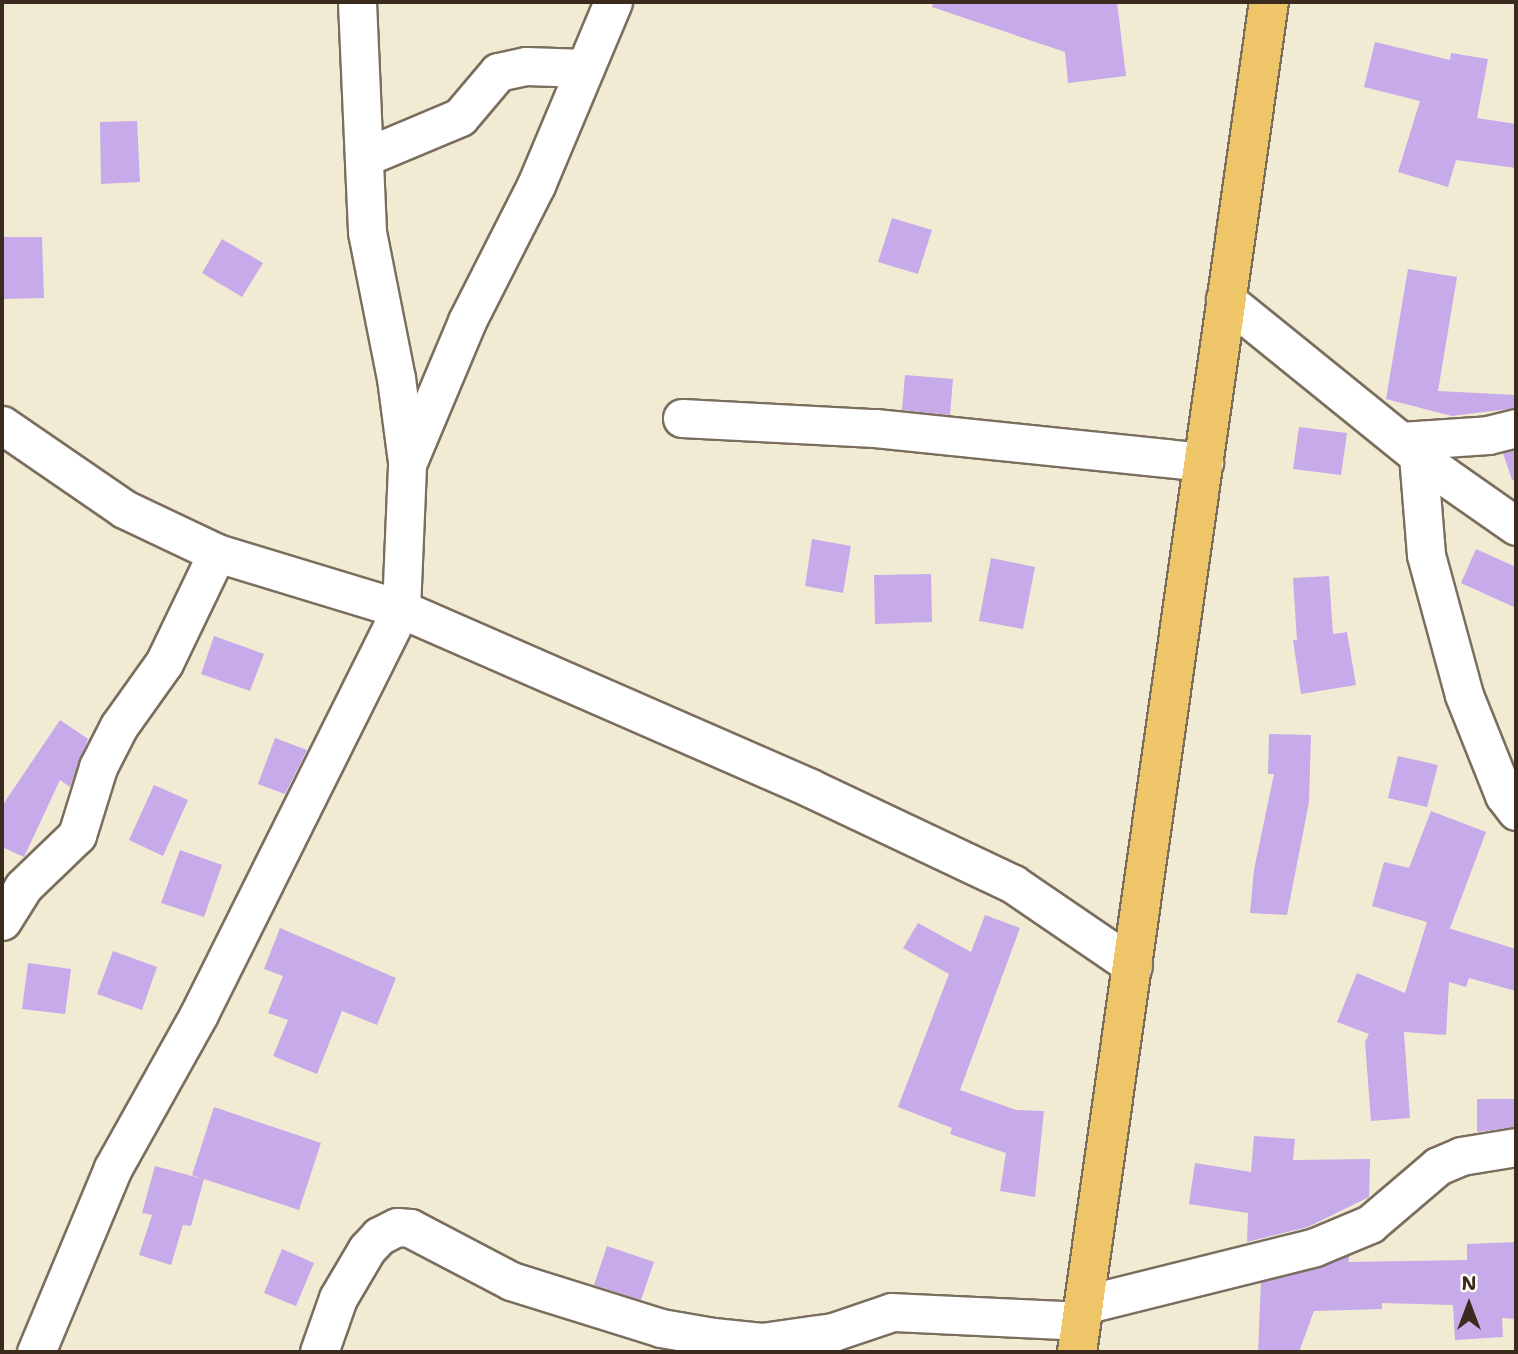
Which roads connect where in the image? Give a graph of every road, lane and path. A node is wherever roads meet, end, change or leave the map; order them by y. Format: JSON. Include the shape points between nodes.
{"nodes":[{"id":1,"x":357,"y":2,"type":"edge"},
{"id":2,"x":613,"y":2,"type":"edge"},
{"id":3,"x":1269,"y":2,"type":"edge"},
{"id":4,"x":586,"y":68,"type":"junction"},
{"id":5,"x":365,"y":157,"type":"junction"},
{"id":6,"x":1225,"y":299,"type":"junction"},
{"id":7,"x":682,"y":418,"type":"dead end"},
{"id":8,"x":2,"y":425,"type":"edge"},
{"id":9,"x":1516,"y":428,"type":"edge"},
{"id":10,"x":1410,"y":448,"type":"junction"},
{"id":11,"x":1204,"y":463,"type":"junction"},
{"id":12,"x":407,"y":464,"type":"junction"},
{"id":13,"x":1516,"y":526,"type":"edge"},
{"id":14,"x":217,"y":553,"type":"junction"},
{"id":15,"x":401,"y":609,"type":"junction"},
{"id":16,"x":1516,"y":811,"type":"edge"},
{"id":17,"x":2,"y":921,"type":"edge"},
{"id":18,"x":1133,"y":966,"type":"junction"},
{"id":19,"x":1516,"y":1147,"type":"edge"},
{"id":20,"x":1080,"y":1326,"type":"edge"},
{"id":21,"x":36,"y":1352,"type":"edge"},
{"id":22,"x":319,"y":1352,"type":"edge"}],
"edges":[{"from":1,"to":5,"type":"street"},
{"from":2,"to":4,"type":"street"},
{"from":3,"to":6,"type":"main road"},
{"from":4,"to":5,"type":"street","via":[[526,66],[498,72],[460,117]]},
{"from":4,"to":12,"type":"street","via":[[536,185],[467,321]]},
{"from":5,"to":12,"type":"street","via":[[372,274],[396,378]]},
{"from":6,"to":10,"type":"street"},
{"from":6,"to":11,"type":"main road"},
{"from":7,"to":11,"type":"street","via":[[875,428]]},
{"from":8,"to":14,"type":"street","via":[[124,509]]},
{"from":9,"to":10,"type":"street"},
{"from":10,"to":13,"type":"street"},
{"from":10,"to":16,"type":"street","via":[[1426,555],[1464,695],[1504,795]]},
{"from":11,"to":18,"type":"main road"},
{"from":12,"to":15,"type":"street"},
{"from":14,"to":15,"type":"street"},
{"from":14,"to":17,"type":"street","via":[[164,663],[119,726],[98,767],[77,835],[23,887]]},
{"from":15,"to":18,"type":"street","via":[[810,788],[1013,884]]},
{"from":15,"to":21,"type":"street","via":[[199,1014],[113,1168]]},
{"from":18,"to":20,"type":"main road"},
{"from":19,"to":20,"type":"street","via":[[1461,1156],[1438,1166],[1370,1224],[1315,1247]]},
{"from":20,"to":22,"type":"street","via":[[892,1312],[833,1332],[774,1340],[713,1337],[661,1328],[511,1280],[410,1228],[397,1227],[367,1249],[338,1298]]}]}
